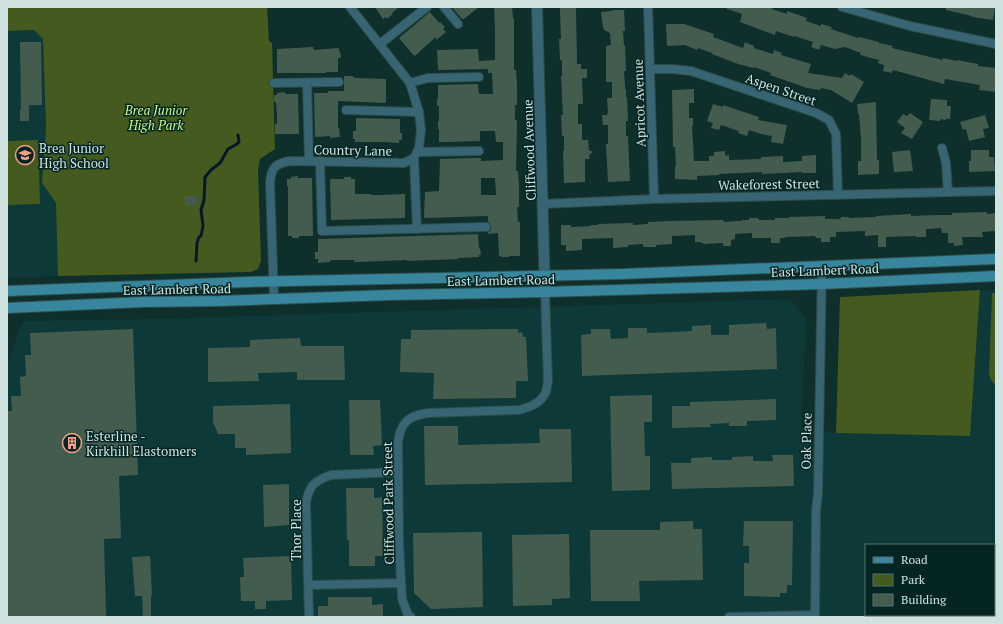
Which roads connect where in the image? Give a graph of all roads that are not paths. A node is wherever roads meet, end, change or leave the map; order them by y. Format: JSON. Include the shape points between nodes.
{"nodes":[{"id":1,"x":350,"y":7,"type":"edge"},
{"id":2,"x":444,"y":7,"type":"edge"},
{"id":3,"x":537,"y":7,"type":"edge"},
{"id":4,"x":648,"y":7,"type":"edge"},
{"id":5,"x":842,"y":7,"type":"edge"},
{"id":6,"x":421,"y":9,"type":"edge"},
{"id":7,"x":458,"y":24,"type":"dead end"},
{"id":8,"x":380,"y":44,"type":"junction"},
{"id":9,"x":996,"y":44,"type":"edge"},
{"id":10,"x":650,"y":69,"type":"junction"},
{"id":11,"x":479,"y":77,"type":"dead end"},
{"id":12,"x":339,"y":82,"type":"dead end"},
{"id":13,"x":274,"y":83,"type":"dead end"},
{"id":14,"x":307,"y":83,"type":"junction"},
{"id":15,"x":410,"y":83,"type":"junction"},
{"id":16,"x":346,"y":110,"type":"dead end"},
{"id":17,"x":419,"y":112,"type":"junction"},
{"id":18,"x":942,"y":148,"type":"dead end"},
{"id":19,"x":479,"y":151,"type":"dead end"},
{"id":20,"x":415,"y":155,"type":"junction"},
{"id":21,"x":309,"y":161,"type":"junction"},
{"id":22,"x":320,"y":161,"type":"junction"},
{"id":23,"x":996,"y":191,"type":"edge"},
{"id":24,"x":948,"y":192,"type":"junction"},
{"id":25,"x":838,"y":195,"type":"junction"},
{"id":26,"x":654,"y":199,"type":"junction"},
{"id":27,"x":543,"y":204,"type":"junction"},
{"id":28,"x":486,"y":227,"type":"dead end"},
{"id":29,"x":417,"y":229,"type":"junction"},
{"id":30,"x":996,"y":259,"type":"edge"},
{"id":31,"x":822,"y":265,"type":"junction"},
{"id":32,"x":545,"y":275,"type":"junction"},
{"id":33,"x":996,"y":276,"type":"edge"},
{"id":34,"x":273,"y":281,"type":"junction"},
{"id":35,"x":822,"y":284,"type":"junction"},
{"id":36,"x":142,"y":285,"type":"junction"},
{"id":37,"x":7,"y":291,"type":"edge"},
{"id":38,"x":545,"y":292,"type":"junction"},
{"id":39,"x":274,"y":299,"type":"junction"},
{"id":40,"x":143,"y":302,"type":"junction"},
{"id":41,"x":7,"y":308,"type":"edge"},
{"id":42,"x":398,"y":472,"type":"junction"},
{"id":43,"x":402,"y":583,"type":"junction"},
{"id":44,"x":309,"y":585,"type":"junction"},
{"id":45,"x":815,"y":616,"type":"edge"},
{"id":46,"x":309,"y":617,"type":"edge"},
{"id":47,"x":411,"y":617,"type":"edge"},
{"id":48,"x":730,"y":617,"type":"edge"}],
"edges":[{"from":1,"to":8,"type":"street"},
{"from":2,"to":7,"type":"street"},
{"from":3,"to":27,"type":"street","name":"Cliffwood Avenue"},
{"from":4,"to":10,"type":"street","name":"Apricot Avenue"},
{"from":5,"to":9,"type":"street","via":[[910,26]]},
{"from":6,"to":8,"type":"street"},
{"from":8,"to":15,"type":"street"},
{"from":10,"to":25,"type":"street","name":"Aspen Street","via":[[672,68],[690,71],[816,113],[829,120],[836,134]]},
{"from":10,"to":26,"type":"street","name":"Apricot Avenue"},
{"from":11,"to":15,"type":"street","via":[[428,78]]},
{"from":12,"to":14,"type":"street"},
{"from":13,"to":14,"type":"street"},
{"from":14,"to":21,"type":"street"},
{"from":15,"to":17,"type":"street"},
{"from":16,"to":17,"type":"street"},
{"from":17,"to":20,"type":"street","via":[[421,130],[419,148]]},
{"from":18,"to":24,"type":"street"},
{"from":19,"to":20,"type":"street","name":"Country Lane"},
{"from":20,"to":22,"type":"street","name":"Country Lane","via":[[404,163]]},
{"from":20,"to":29,"type":"street"},
{"from":21,"to":22,"type":"street","name":"Country Lane"},
{"from":21,"to":34,"type":"street","name":"Country Lane","via":[[282,162],[275,166],[271,174]]},
{"from":22,"to":29,"type":"street","via":[[322,231]]},
{"from":23,"to":24,"type":"street","name":"Wakeforest Street"},
{"from":24,"to":25,"type":"street","name":"Wakeforest Street"},
{"from":25,"to":26,"type":"street","name":"Wakeforest Street"},
{"from":26,"to":27,"type":"street","name":"Wakeforest Street"},
{"from":27,"to":32,"type":"street","name":"Cliffwood Avenue"},
{"from":28,"to":29,"type":"street"},
{"from":30,"to":31,"type":"main road","name":"East Lambert Road"},
{"from":31,"to":32,"type":"main road","name":"East Lambert Road"},
{"from":31,"to":35,"type":"street","name":"Oak Place"},
{"from":32,"to":34,"type":"main road","name":"East Lambert Road"},
{"from":32,"to":38,"type":"street","name":"Cliffwood Avenue"},
{"from":33,"to":35,"type":"main road","name":"East Lambert Road"},
{"from":34,"to":36,"type":"main road","name":"East Lambert Road"},
{"from":34,"to":39,"type":"street","name":"Country Lane"},
{"from":35,"to":38,"type":"main road","name":"East Lambert Road"},
{"from":35,"to":45,"type":"street","name":"Oak Place"},
{"from":36,"to":37,"type":"main road","name":"East Lambert Road"},
{"from":36,"to":40,"type":"main road"},
{"from":38,"to":39,"type":"main road","name":"East Lambert Road"},
{"from":38,"to":42,"type":"street","name":"Cliffwood Park Street","via":[[548,382],[546,392],[540,401],[519,410],[417,415],[407,421],[400,431]]},
{"from":39,"to":40,"type":"main road","name":"East Lambert Road"},
{"from":40,"to":41,"type":"main road","name":"East Lambert Road"},
{"from":42,"to":43,"type":"street","name":"Cliffwood Park Street"},
{"from":42,"to":44,"type":"street","name":"Thor Place","via":[[331,475],[314,484],[308,492],[306,503]]},
{"from":43,"to":44,"type":"street"},
{"from":43,"to":47,"type":"street","name":"Cliffwood Park Street","via":[[402,599]]},
{"from":44,"to":46,"type":"street","name":"Thor Place"},
{"from":45,"to":48,"type":"street"}]}
